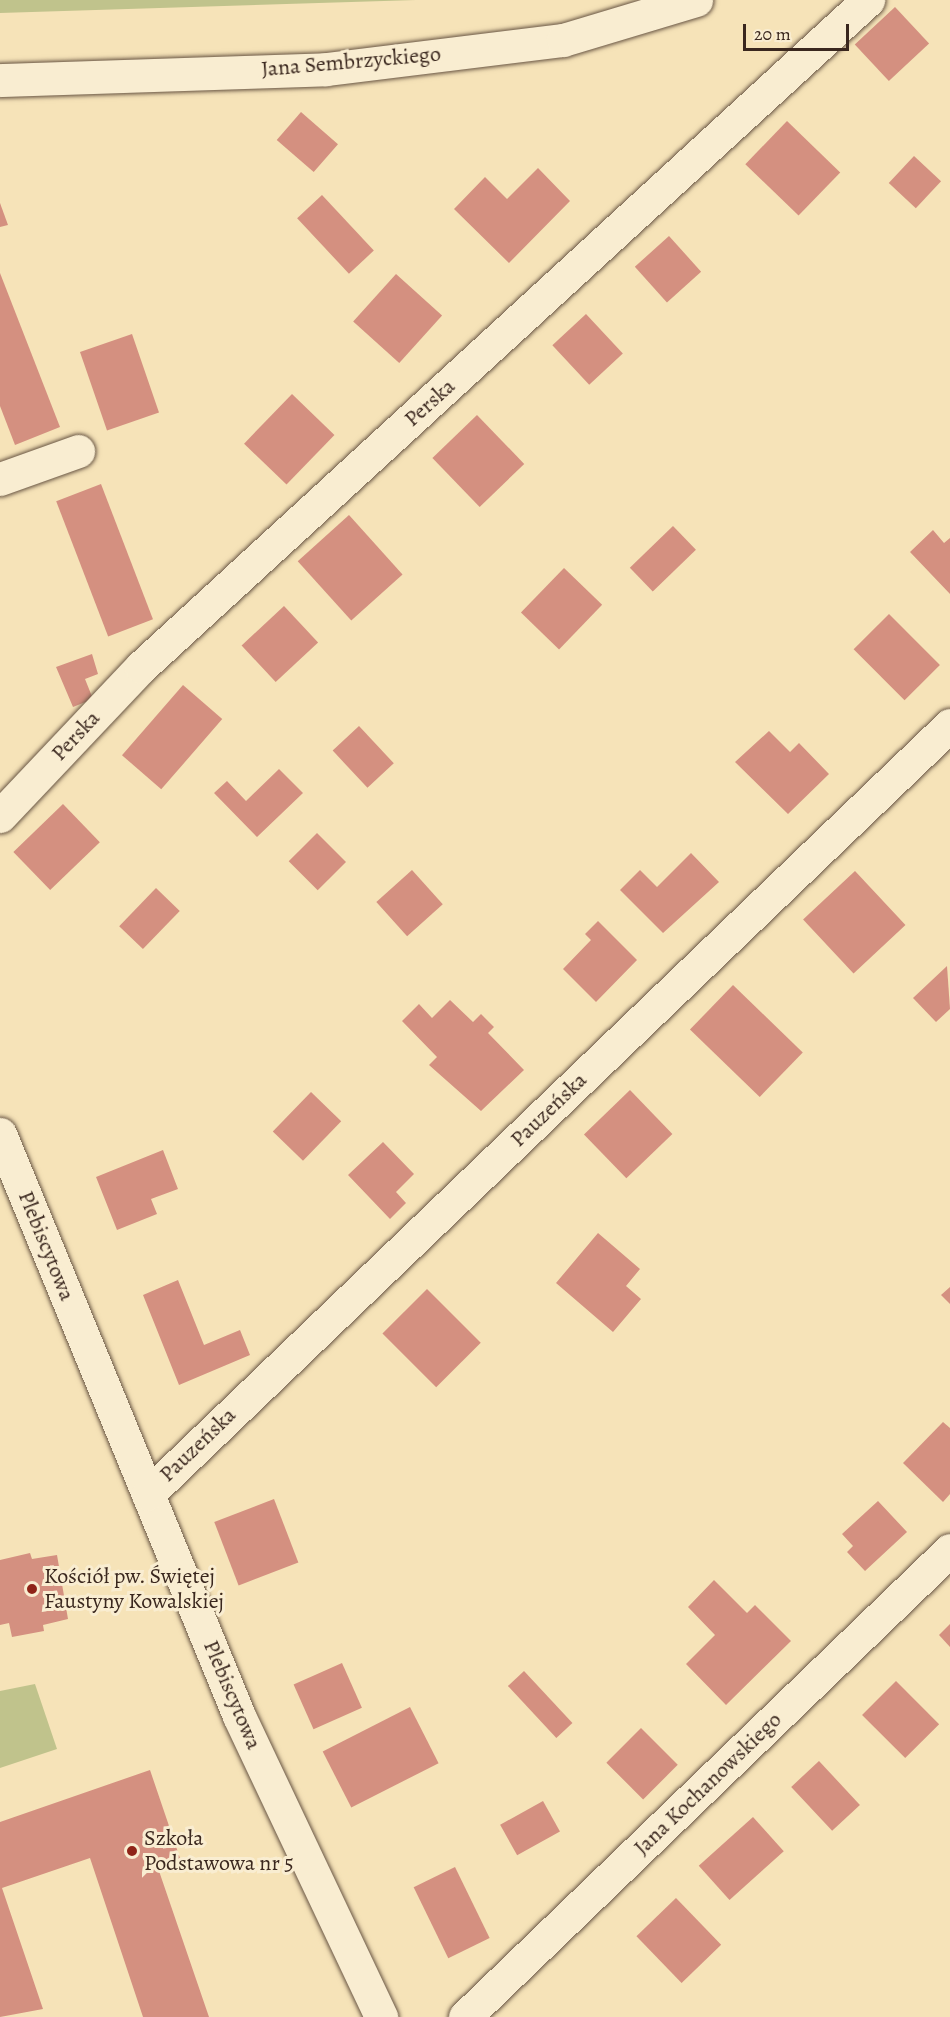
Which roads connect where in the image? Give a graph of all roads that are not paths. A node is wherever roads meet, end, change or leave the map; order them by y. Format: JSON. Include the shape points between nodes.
{"nodes":[{"id":1,"x":696,"y":0,"type":"edge"},
{"id":2,"x":868,"y":0,"type":"edge"},
{"id":3,"x":0,"y":80,"type":"edge"},
{"id":4,"x":78,"y":451,"type":"dead end"},
{"id":5,"x":0,"y":479,"type":"edge"},
{"id":6,"x":950,"y":724,"type":"edge"},
{"id":7,"x":0,"y":816,"type":"edge"},
{"id":8,"x":0,"y":1134,"type":"edge"},
{"id":9,"x":148,"y":1494,"type":"junction"},
{"id":10,"x":950,"y":1550,"type":"edge"},
{"id":11,"x":381,"y":2017,"type":"edge"},
{"id":12,"x":465,"y":2017,"type":"edge"}],
"edges":[{"from":1,"to":3,"type":"street","name":"Jana Sembrzyckiego","via":[[563,40],[338,67]]},
{"from":2,"to":7,"type":"street","name":"Perska","via":[[141,667]]},
{"from":4,"to":5,"type":"street"},
{"from":6,"to":9,"type":"street","name":"Pauzeńska"},
{"from":8,"to":9,"type":"street","name":"Plebiscytowa"},
{"from":9,"to":11,"type":"street","name":"Plebiscytowa","via":[[239,1716]]},
{"from":10,"to":12,"type":"street","name":"Jana Kochanowskiego"}]}
